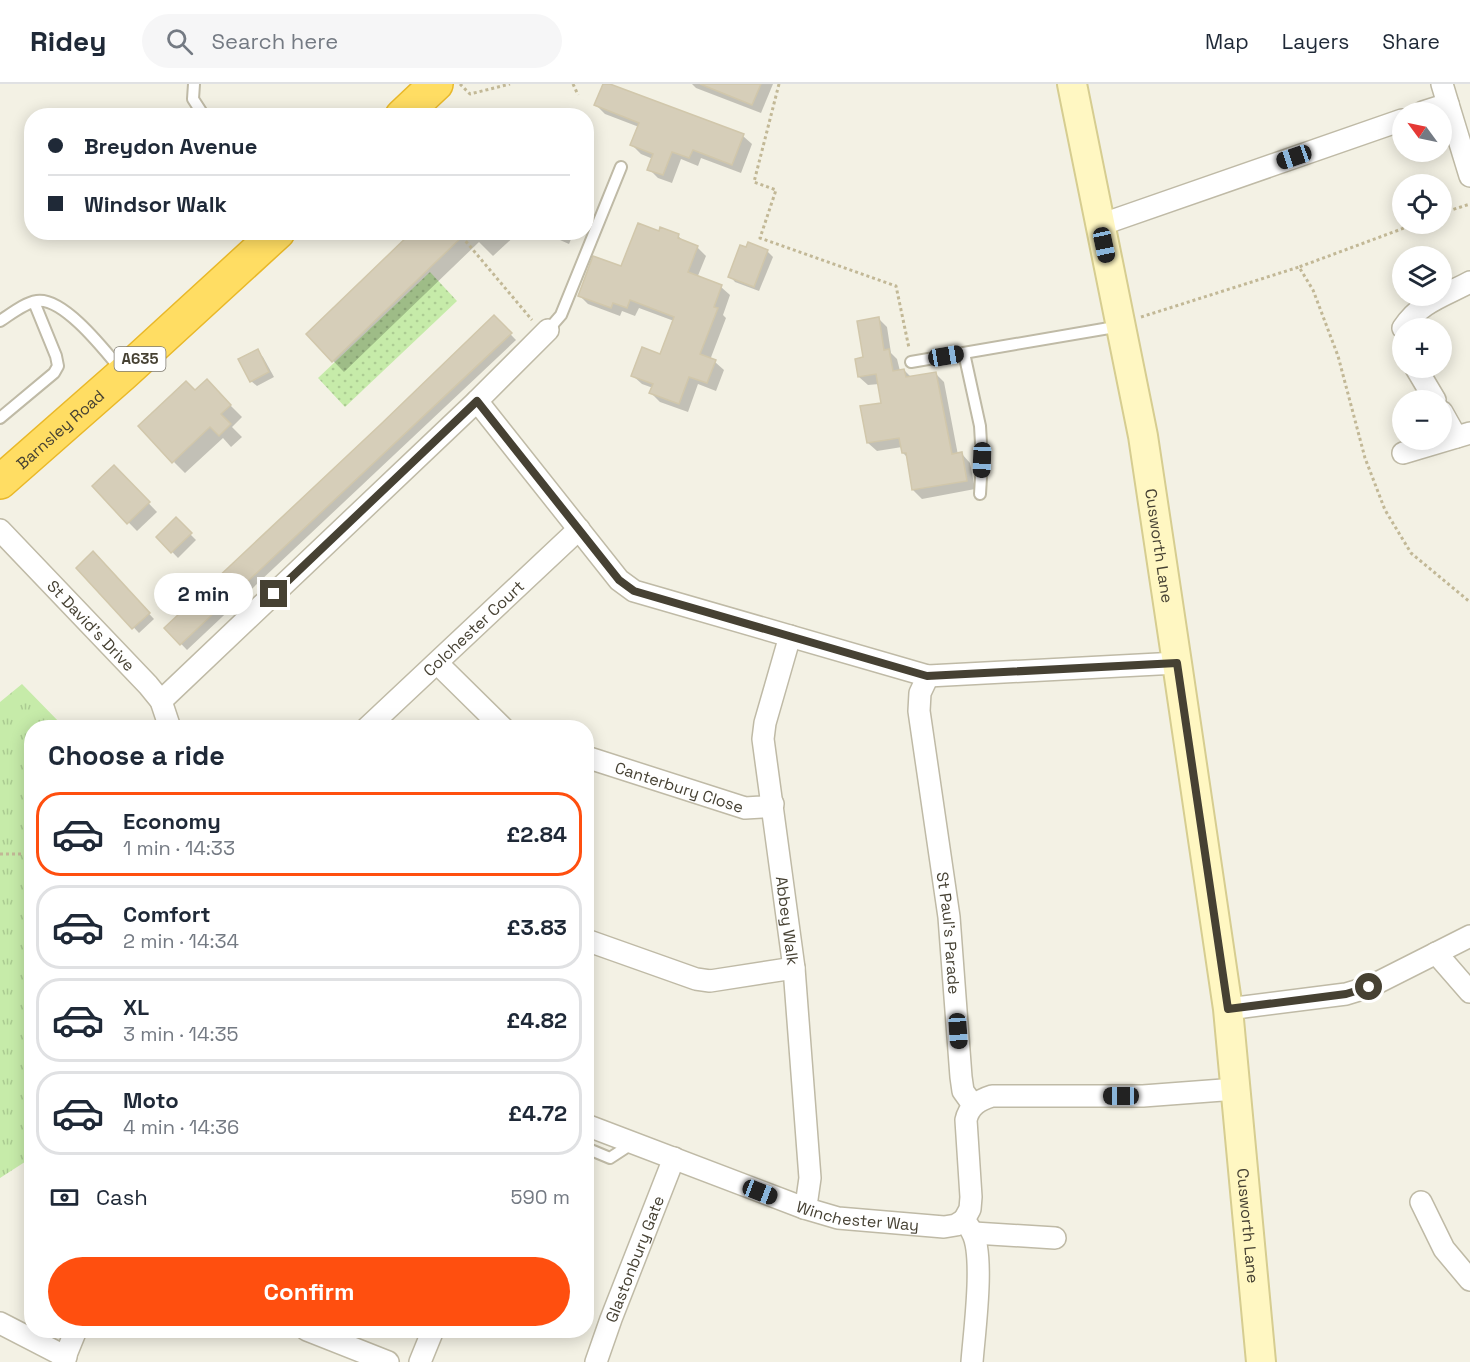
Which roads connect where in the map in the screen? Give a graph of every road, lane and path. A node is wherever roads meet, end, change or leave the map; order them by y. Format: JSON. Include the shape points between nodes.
{"nodes":[{"id":1,"x":194,"y":84,"type":"edge"},
{"id":2,"x":436,"y":84,"type":"edge"},
{"id":3,"x":460,"y":84,"type":"edge"},
{"id":4,"x":510,"y":84,"type":"edge"},
{"id":5,"x":573,"y":84,"type":"edge"},
{"id":6,"x":779,"y":84,"type":"edge"},
{"id":7,"x":1072,"y":84,"type":"edge"},
{"id":8,"x":1445,"y":94,"type":"edge"},
{"id":9,"x":578,"y":95,"type":"dead end"},
{"id":10,"x":199,"y":108,"type":"edge"},
{"id":11,"x":410,"y":108,"type":"edge"},
{"id":12,"x":1392,"y":123,"type":"edge"},
{"id":13,"x":621,"y":167,"type":"dead end"},
{"id":14,"x":1470,"y":176,"type":"edge"},
{"id":15,"x":1470,"y":204,"type":"edge"},
{"id":16,"x":1452,"y":210,"type":"edge"},
{"id":17,"x":1100,"y":225,"type":"junction"},
{"id":18,"x":1392,"y":233,"type":"edge"},
{"id":19,"x":594,"y":234,"type":"edge"},
{"id":20,"x":269,"y":240,"type":"edge"},
{"id":21,"x":465,"y":240,"type":"edge"},
{"id":22,"x":591,"y":240,"type":"edge"},
{"id":23,"x":1299,"y":267,"type":"junction"},
{"id":24,"x":1470,"y":282,"type":"edge"},
{"id":25,"x":34,"y":302,"type":"junction"},
{"id":26,"x":1409,"y":318,"type":"edge"},
{"id":27,"x":0,"y":321,"type":"edge"},
{"id":28,"x":1121,"y":326,"type":"junction"},
{"id":29,"x":546,"y":332,"type":"junction"},
{"id":30,"x":964,"y":353,"type":"junction"},
{"id":31,"x":912,"y":362,"type":"joint"},
{"id":32,"x":124,"y":374,"type":"junction"},
{"id":33,"x":477,"y":401,"type":"junction"},
{"id":34,"x":0,"y":418,"type":"edge"},
{"id":35,"x":1452,"y":423,"type":"edge"},
{"id":36,"x":1463,"y":435,"type":"edge"},
{"id":37,"x":1403,"y":453,"type":"dead end"},
{"id":38,"x":0,"y":482,"type":"edge"},
{"id":39,"x":980,"y":494,"type":"dead end"},
{"id":40,"x":579,"y":529,"type":"junction"},
{"id":41,"x":0,"y":530,"type":"edge"},
{"id":42,"x":1470,"y":602,"type":"edge"},
{"id":43,"x":790,"y":636,"type":"junction"},
{"id":44,"x":437,"y":663,"type":"junction"},
{"id":45,"x":1177,"y":663,"type":"junction"},
{"id":46,"x":927,"y":676,"type":"junction"},
{"id":47,"x":161,"y":701,"type":"junction"},
{"id":48,"x":167,"y":720,"type":"edge"},
{"id":49,"x":376,"y":720,"type":"edge"},
{"id":50,"x":495,"y":720,"type":"edge"},
{"id":51,"x":594,"y":760,"type":"edge"},
{"id":52,"x":773,"y":804,"type":"junction"},
{"id":53,"x":0,"y":854,"type":"edge"},
{"id":54,"x":24,"y":854,"type":"edge"},
{"id":55,"x":1470,"y":936,"type":"edge"},
{"id":56,"x":594,"y":943,"type":"edge"},
{"id":57,"x":1436,"y":954,"type":"junction"},
{"id":58,"x":794,"y":968,"type":"junction"},
{"id":59,"x":1470,"y":992,"type":"edge"},
{"id":60,"x":1228,"y":1009,"type":"junction"},
{"id":61,"x":1236,"y":1089,"type":"junction"},
{"id":62,"x":973,"y":1105,"type":"junction"},
{"id":63,"x":594,"y":1128,"type":"edge"},
{"id":64,"x":633,"y":1143,"type":"junction"},
{"id":65,"x":594,"y":1151,"type":"edge"},
{"id":66,"x":674,"y":1158,"type":"junction"},
{"id":67,"x":1418,"y":1199,"type":"dead end"},
{"id":68,"x":804,"y":1208,"type":"junction"},
{"id":69,"x":969,"y":1227,"type":"junction"},
{"id":70,"x":1055,"y":1238,"type":"dead end"},
{"id":71,"x":1470,"y":1280,"type":"edge"},
{"id":72,"x":0,"y":1323,"type":"edge"},
{"id":73,"x":24,"y":1336,"type":"edge"},
{"id":74,"x":27,"y":1338,"type":"edge"},
{"id":75,"x":73,"y":1338,"type":"edge"},
{"id":76,"x":327,"y":1338,"type":"edge"},
{"id":77,"x":430,"y":1338,"type":"edge"},
{"id":78,"x":64,"y":1359,"type":"edge"},
{"id":79,"x":388,"y":1362,"type":"edge"},
{"id":80,"x":420,"y":1362,"type":"edge"},
{"id":81,"x":597,"y":1362,"type":"edge"},
{"id":82,"x":972,"y":1362,"type":"edge"},
{"id":83,"x":1261,"y":1362,"type":"edge"}],
"edges":[{"from":1,"to":10,"type":"lane","via":[[193,99]]},
{"from":2,"to":11,"type":"highway"},
{"from":3,"to":4,"type":"path","via":[[470,94]]},
{"from":5,"to":9,"type":"path"},
{"from":6,"to":31,"type":"path","via":[[754,182],[776,190],[760,238],[896,286]]},
{"from":7,"to":17,"type":"street","name":"Cusworth Lane"},
{"from":8,"to":14,"type":"street"},
{"from":12,"to":17,"type":"street"},
{"from":13,"to":19,"type":"lane"},
{"from":15,"to":16,"type":"path"},
{"from":17,"to":28,"type":"street","name":"Cusworth Lane"},
{"from":18,"to":23,"type":"path"},
{"from":20,"to":32,"type":"highway","name":"Barnsley Road","number":"A635"},
{"from":21,"to":29,"type":"path"},
{"from":22,"to":29,"type":"lane","via":[[561,315]]},
{"from":23,"to":28,"type":"path"},
{"from":23,"to":42,"type":"path","via":[[1313,290],[1338,356],[1365,458],[1385,510],[1411,553]]},
{"from":24,"to":26,"type":"street","via":[[1429,302]]},
{"from":25,"to":27,"type":"lane"},
{"from":25,"to":32,"type":"lane","via":[[45,301],[65,311],[90,333]]},
{"from":25,"to":34,"type":"lane","via":[[58,366]]},
{"from":28,"to":30,"type":"lane"},
{"from":28,"to":45,"type":"street","name":"Cusworth Lane","via":[[1143,436]]},
{"from":29,"to":33,"type":"street"},
{"from":30,"to":31,"type":"lane"},
{"from":30,"to":39,"type":"lane","via":[[980,426]]},
{"from":32,"to":38,"type":"highway","name":"Barnsley Road","number":"A635"},
{"from":33,"to":40,"type":"street"},
{"from":33,"to":47,"type":"street"},
{"from":35,"to":36,"type":"street"},
{"from":36,"to":37,"type":"street"},
{"from":40,"to":43,"type":"street","via":[[619,580],[634,591]]},
{"from":40,"to":44,"type":"street","name":"Colchester Court"},
{"from":41,"to":47,"type":"street","name":"St David's Drive"},
{"from":43,"to":46,"type":"street"},
{"from":43,"to":52,"type":"street","name":"Abbey Walk","via":[[763,739]]},
{"from":44,"to":49,"type":"street","name":"Colchester Court"},
{"from":44,"to":50,"type":"street"},
{"from":45,"to":46,"type":"street"},
{"from":45,"to":60,"type":"street","name":"Cusworth Lane"},
{"from":46,"to":62,"type":"street","name":"St Paul's Parade","via":[[920,693],[919,711],[949,917],[963,1091]]},
{"from":47,"to":48,"type":"street","name":"St David's Drive"},
{"from":51,"to":52,"type":"street","name":"Canterbury Close","via":[[745,808]]},
{"from":52,"to":58,"type":"street","name":"Abbey Walk"},
{"from":53,"to":54,"type":"path"},
{"from":55,"to":57,"type":"street"},
{"from":56,"to":58,"type":"street","via":[[710,981]]},
{"from":57,"to":59,"type":"street"},
{"from":57,"to":60,"type":"street","via":[[1346,994]]},
{"from":58,"to":68,"type":"street","name":"Abbey Walk","via":[[810,1178]]},
{"from":60,"to":61,"type":"street","name":"Cusworth Lane"},
{"from":61,"to":62,"type":"street","via":[[1143,1096],[992,1096]]},
{"from":61,"to":83,"type":"street","name":"Cusworth Lane"},
{"from":62,"to":69,"type":"street","via":[[966,1120]]},
{"from":63,"to":64,"type":"street","name":"Winchester Way"},
{"from":64,"to":65,"type":"lane","via":[[610,1158]]},
{"from":64,"to":66,"type":"street","name":"Winchester Way"},
{"from":66,"to":68,"type":"street","name":"Winchester Way"},
{"from":66,"to":81,"type":"street","name":"Glastonbury Gate"},
{"from":67,"to":71,"type":"street","via":[[1444,1249]]},
{"from":68,"to":69,"type":"street","name":"Winchester Way","via":[[838,1218]]},
{"from":69,"to":70,"type":"street","name":"Winchester Way"},
{"from":69,"to":82,"type":"street","via":[[978,1298]]},
{"from":72,"to":73,"type":"street"},
{"from":74,"to":78,"type":"street"},
{"from":75,"to":78,"type":"street"},
{"from":76,"to":79,"type":"street"},
{"from":77,"to":80,"type":"street"}]}
